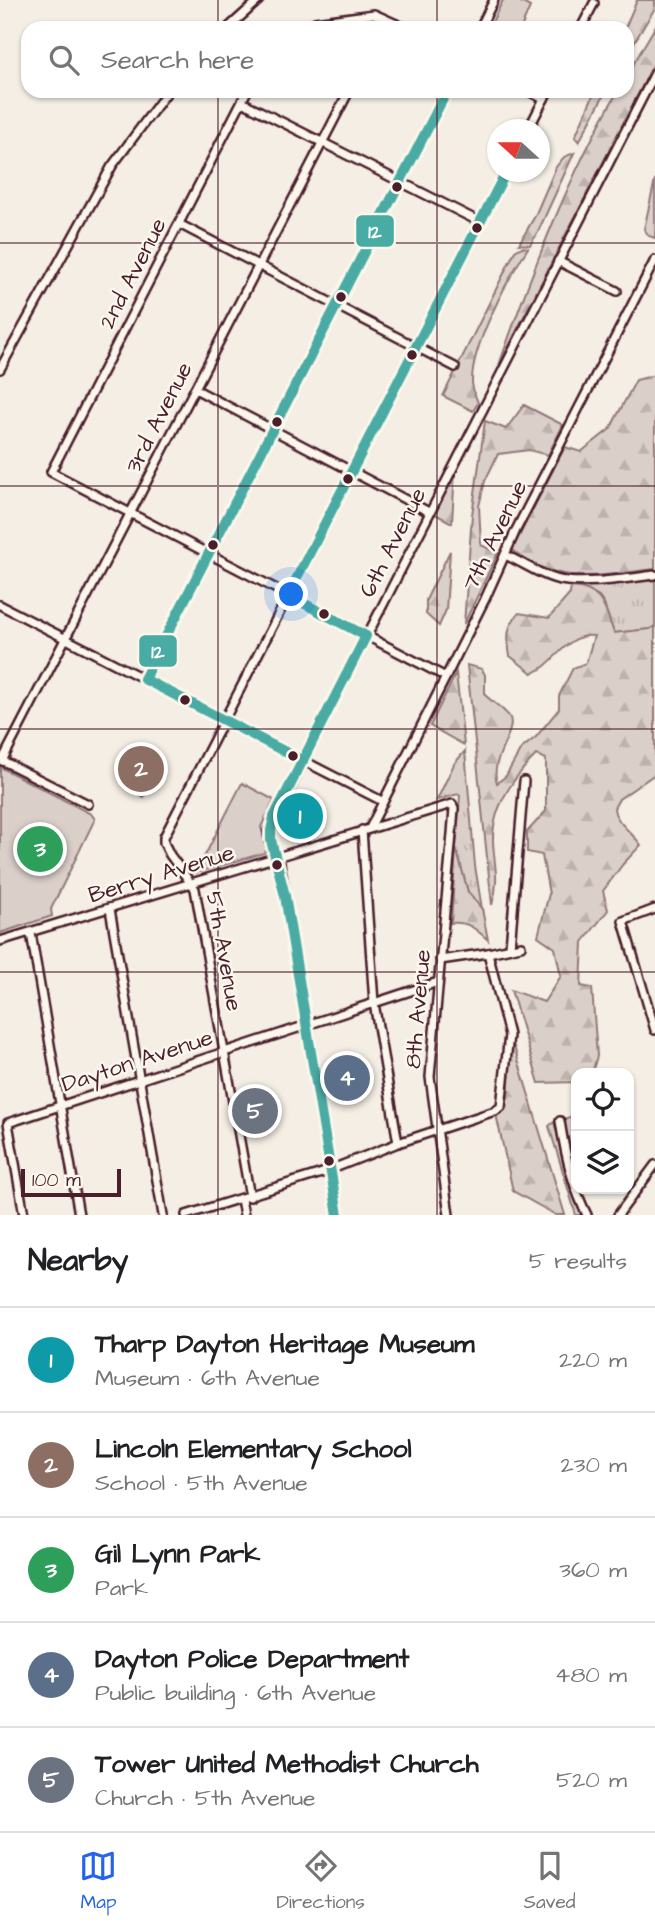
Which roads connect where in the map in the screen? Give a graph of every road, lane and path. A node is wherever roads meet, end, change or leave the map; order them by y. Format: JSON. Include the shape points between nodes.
{"nodes":[{"id":1,"x":259,"y":0,"type":"edge"},
{"id":2,"x":494,"y":0,"type":"edge"},
{"id":3,"x":594,"y":3,"type":"dead end"},
{"id":4,"x":386,"y":18,"type":"junction"},
{"id":5,"x":236,"y":21,"type":"edge"},
{"id":6,"x":322,"y":21,"type":"edge"},
{"id":7,"x":384,"y":21,"type":"edge"},
{"id":8,"x":392,"y":21,"type":"edge"},
{"id":9,"x":484,"y":21,"type":"edge"},
{"id":10,"x":585,"y":21,"type":"edge"},
{"id":11,"x":655,"y":73,"type":"edge"},
{"id":12,"x":162,"y":98,"type":"edge"},
{"id":13,"x":244,"y":98,"type":"edge"},
{"id":14,"x":345,"y":98,"type":"edge"},
{"id":15,"x":443,"y":98,"type":"edge"},
{"id":16,"x":544,"y":99,"type":"edge"},
{"id":17,"x":242,"y":102,"type":"junction"},
{"id":18,"x":534,"y":119,"type":"edge"},
{"id":19,"x":322,"y":143,"type":"junction"},
{"id":20,"x":400,"y":182,"type":"junction"},
{"id":21,"x":501,"y":182,"type":"edge"},
{"id":22,"x":480,"y":222,"type":"junction"},
{"id":23,"x":179,"y":224,"type":"junction"},
{"id":24,"x":655,"y":260,"type":"edge"},
{"id":25,"x":558,"y":261,"type":"junction"},
{"id":26,"x":258,"y":265,"type":"junction"},
{"id":27,"x":617,"y":291,"type":"dead end"},
{"id":28,"x":337,"y":306,"type":"junction"},
{"id":29,"x":416,"y":347,"type":"junction"},
{"id":30,"x":455,"y":367,"type":"dead end"},
{"id":31,"x":0,"y":369,"type":"edge"},
{"id":32,"x":194,"y":389,"type":"junction"},
{"id":33,"x":274,"y":430,"type":"junction"},
{"id":34,"x":352,"y":471,"type":"junction"},
{"id":35,"x":429,"y":512,"type":"junction"},
{"id":36,"x":130,"y":513,"type":"junction"},
{"id":37,"x":209,"y":554,"type":"junction"},
{"id":38,"x":505,"y":555,"type":"junction"},
{"id":39,"x":655,"y":575,"type":"edge"},
{"id":40,"x":288,"y":595,"type":"junction"},
{"id":41,"x":0,"y":605,"type":"edge"},
{"id":42,"x":366,"y":636,"type":"junction"},
{"id":43,"x":65,"y":639,"type":"junction"},
{"id":44,"x":446,"y":677,"type":"junction"},
{"id":45,"x":144,"y":679,"type":"junction"},
{"id":46,"x":224,"y":720,"type":"junction"},
{"id":47,"x":1,"y":760,"type":"edge"},
{"id":48,"x":303,"y":761,"type":"junction"},
{"id":49,"x":524,"y":781,"type":"dead end"},
{"id":50,"x":382,"y":801,"type":"junction"},
{"id":51,"x":88,"y":804,"type":"dead end"},
{"id":52,"x":453,"y":806,"type":"joint"},
{"id":53,"x":366,"y":829,"type":"junction"},
{"id":54,"x":276,"y":857,"type":"junction"},
{"id":55,"x":192,"y":882,"type":"junction"},
{"id":56,"x":110,"y":909,"type":"junction"},
{"id":57,"x":655,"y":909,"type":"edge"},
{"id":58,"x":31,"y":933,"type":"junction"},
{"id":59,"x":0,"y":941,"type":"edge"},
{"id":60,"x":521,"y":946,"type":"dead end"},
{"id":61,"x":510,"y":947,"type":"junction"},
{"id":62,"x":488,"y":953,"type":"junction"},
{"id":63,"x":440,"y":960,"type":"junction"},
{"id":64,"x":438,"y":982,"type":"junction"},
{"id":65,"x":374,"y":1003,"type":"junction"},
{"id":66,"x":307,"y":1025,"type":"junction"},
{"id":67,"x":655,"y":1030,"type":"edge"},
{"id":68,"x":223,"y":1053,"type":"junction"},
{"id":69,"x":139,"y":1080,"type":"junction"},
{"id":70,"x":60,"y":1106,"type":"junction"},
{"id":71,"x":560,"y":1121,"type":"dead end"},
{"id":72,"x":438,"y":1129,"type":"junction"},
{"id":73,"x":398,"y":1143,"type":"junction"},
{"id":74,"x":655,"y":1165,"type":"edge"},
{"id":75,"x":331,"y":1169,"type":"junction"},
{"id":76,"x":246,"y":1198,"type":"junction"},
{"id":77,"x":620,"y":1212,"type":"edge"},
{"id":78,"x":24,"y":1215,"type":"edge"},
{"id":79,"x":79,"y":1215,"type":"edge"},
{"id":80,"x":163,"y":1215,"type":"edge"},
{"id":81,"x":186,"y":1215,"type":"edge"},
{"id":82,"x":244,"y":1215,"type":"edge"},
{"id":83,"x":338,"y":1215,"type":"edge"},
{"id":84,"x":449,"y":1215,"type":"edge"},
{"id":85,"x":587,"y":1215,"type":"edge"},
{"id":86,"x":629,"y":1215,"type":"edge"}],
"edges":[{"from":1,"to":5,"type":"street"},
{"from":2,"to":9,"type":"street"},
{"from":3,"to":10,"type":"street"},
{"from":4,"to":6,"type":"street","via":[[374,14]]},
{"from":4,"to":7,"type":"street"},
{"from":4,"to":8,"type":"street"},
{"from":11,"to":25,"type":"street","name":"6th Avenue"},
{"from":12,"to":31,"type":"street","via":[[111,166]]},
{"from":13,"to":17,"type":"street","name":"2nd Avenue"},
{"from":14,"to":19,"type":"street","name":"3rd Avenue"},
{"from":15,"to":20,"type":"street"},
{"from":16,"to":18,"type":"street"},
{"from":17,"to":19,"type":"street"},
{"from":17,"to":23,"type":"street","name":"2nd Avenue"},
{"from":19,"to":20,"type":"street"},
{"from":19,"to":26,"type":"street","name":"3rd Avenue"},
{"from":20,"to":22,"type":"street"},
{"from":20,"to":28,"type":"street"},
{"from":21,"to":22,"type":"street","name":"5th Avenue"},
{"from":22,"to":29,"type":"street","name":"5th Avenue"},
{"from":23,"to":26,"type":"street"},
{"from":23,"to":36,"type":"street","name":"2nd Avenue","via":[[51,472]]},
{"from":24,"to":38,"type":"street","name":"7th Avenue"},
{"from":25,"to":27,"type":"street"},
{"from":25,"to":35,"type":"street","name":"6th Avenue"},
{"from":26,"to":28,"type":"street"},
{"from":26,"to":32,"type":"street","name":"3rd Avenue"},
{"from":28,"to":29,"type":"street"},
{"from":28,"to":33,"type":"street"},
{"from":29,"to":30,"type":"street"},
{"from":29,"to":34,"type":"street","name":"5th Avenue"},
{"from":32,"to":33,"type":"street"},
{"from":32,"to":36,"type":"street","name":"3rd Avenue"},
{"from":33,"to":34,"type":"street"},
{"from":33,"to":37,"type":"street"},
{"from":34,"to":35,"type":"street"},
{"from":34,"to":40,"type":"street","name":"5th Avenue"},
{"from":35,"to":42,"type":"street","name":"6th Avenue"},
{"from":36,"to":37,"type":"street"},
{"from":36,"to":43,"type":"street","name":"3rd Avenue"},
{"from":37,"to":40,"type":"street"},
{"from":37,"to":45,"type":"street"},
{"from":38,"to":39,"type":"street","via":[[564,580]]},
{"from":38,"to":44,"type":"street","name":"7th Avenue"},
{"from":40,"to":42,"type":"street"},
{"from":40,"to":46,"type":"street","name":"5th Avenue"},
{"from":41,"to":43,"type":"street"},
{"from":42,"to":44,"type":"street"},
{"from":42,"to":48,"type":"street","name":"6th Avenue"},
{"from":43,"to":45,"type":"street"},
{"from":43,"to":47,"type":"street","name":"3rd Avenue"},
{"from":44,"to":50,"type":"street","name":"7th Avenue"},
{"from":45,"to":46,"type":"street"},
{"from":46,"to":48,"type":"street"},
{"from":46,"to":55,"type":"street","name":"5th Avenue","via":[[164,837],[170,855]]},
{"from":47,"to":51,"type":"street"},
{"from":48,"to":50,"type":"street"},
{"from":48,"to":54,"type":"main road","name":"6th Avenue","via":[[271,824],[270,841]]},
{"from":49,"to":61,"type":"street"},
{"from":50,"to":53,"type":"street","name":"7th Avenue"},
{"from":52,"to":53,"type":"street","name":"Berry Avenue"},
{"from":52,"to":63,"type":"street","name":"8th Avenue"},
{"from":53,"to":54,"type":"street","name":"Berry Avenue"},
{"from":53,"to":65,"type":"street","name":"7th Avenue"},
{"from":54,"to":55,"type":"street","name":"Berry Avenue"},
{"from":54,"to":66,"type":"main road","name":"6th Avenue"},
{"from":55,"to":56,"type":"street","name":"Berry Avenue"},
{"from":55,"to":68,"type":"street","name":"5th Avenue"},
{"from":56,"to":58,"type":"street","name":"Berry Avenue"},
{"from":56,"to":69,"type":"street"},
{"from":57,"to":67,"type":"street","via":[[623,921]]},
{"from":58,"to":59,"type":"street","name":"Berry Avenue"},
{"from":58,"to":70,"type":"street"},
{"from":60,"to":61,"type":"street"},
{"from":61,"to":62,"type":"street"},
{"from":62,"to":63,"type":"street"},
{"from":62,"to":72,"type":"street","via":[[509,1035],[501,1107]]},
{"from":63,"to":64,"type":"street","name":"8th Avenue"},
{"from":64,"to":65,"type":"street","name":"Dayton Avenue"},
{"from":64,"to":72,"type":"street","name":"8th Avenue","via":[[430,1077]]},
{"from":65,"to":66,"type":"street","name":"Dayton Avenue"},
{"from":65,"to":73,"type":"street","name":"7th Avenue"},
{"from":66,"to":68,"type":"street","name":"Dayton Avenue"},
{"from":66,"to":75,"type":"main road","name":"6th Avenue"},
{"from":68,"to":69,"type":"street","name":"Dayton Avenue"},
{"from":68,"to":76,"type":"street","name":"5th Avenue"},
{"from":69,"to":70,"type":"street","name":"Dayton Avenue"},
{"from":69,"to":80,"type":"street"},
{"from":70,"to":78,"type":"street","name":"Dayton Avenue","via":[[8,1123]]},
{"from":70,"to":79,"type":"street"},
{"from":71,"to":85,"type":"street","via":[[567,1162]]},
{"from":72,"to":73,"type":"street"},
{"from":72,"to":84,"type":"street","name":"8th Avenue"},
{"from":73,"to":75,"type":"street"},
{"from":74,"to":77,"type":"street"},
{"from":75,"to":76,"type":"street"},
{"from":75,"to":83,"type":"main road","name":"6th Avenue"},
{"from":76,"to":81,"type":"street"},
{"from":76,"to":82,"type":"street","name":"5th Avenue"},
{"from":77,"to":86,"type":"street"}]}
